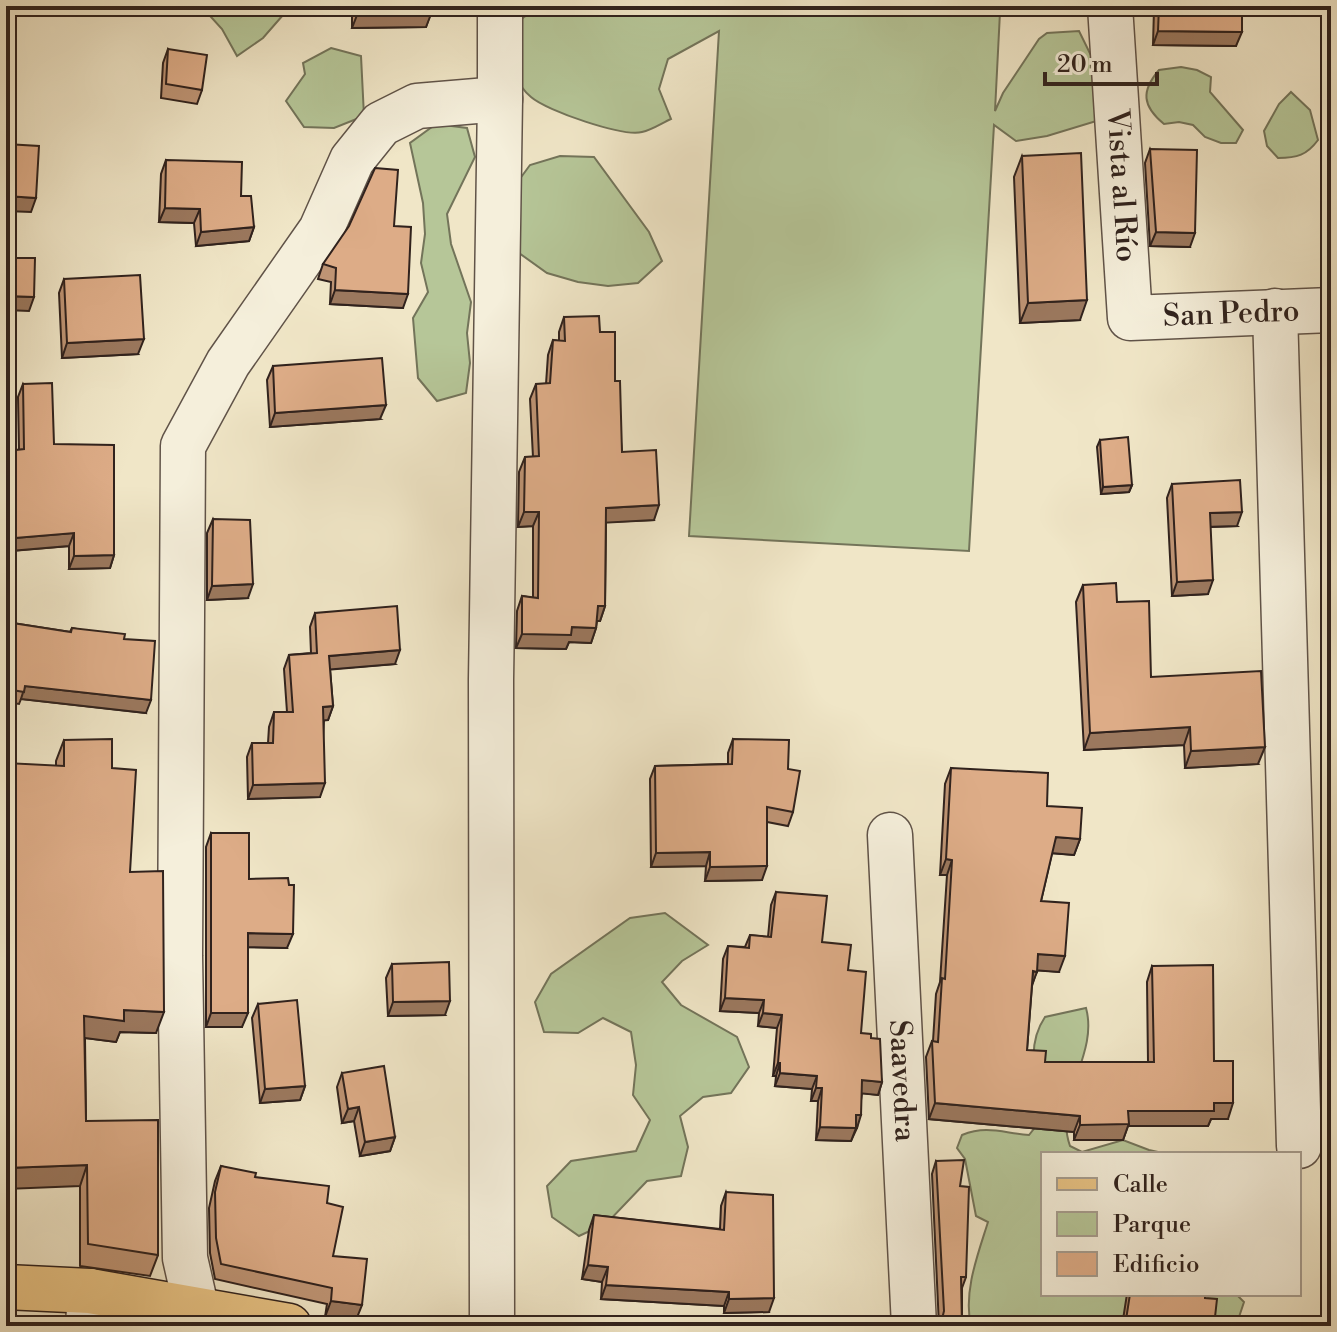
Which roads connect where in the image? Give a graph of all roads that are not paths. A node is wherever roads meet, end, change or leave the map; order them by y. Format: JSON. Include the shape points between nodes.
{"nodes":[{"id":1,"x":500,"y":6,"type":"edge"},
{"id":2,"x":1110,"y":6,"type":"edge"},
{"id":3,"x":500,"y":99,"type":"junction"},
{"id":4,"x":1331,"y":310,"type":"edge"},
{"id":5,"x":1275,"y":311,"type":"junction"},
{"id":6,"x":1130,"y":318,"type":"joint"},
{"id":7,"x":890,"y":835,"type":"dead end"},
{"id":8,"x":1299,"y":1146,"type":"dead end"},
{"id":9,"x":6,"y":1287,"type":"edge"},
{"id":10,"x":89,"y":1309,"type":"edge"},
{"id":11,"x":197,"y":1311,"type":"junction"},
{"id":12,"x":289,"y":1326,"type":"edge"},
{"id":13,"x":492,"y":1326,"type":"edge"},
{"id":14,"x":914,"y":1326,"type":"edge"}],
"edges":[{"from":1,"to":3,"type":"street"},
{"from":2,"to":6,"type":"street","name":"Vista al Río"},
{"from":3,"to":11,"type":"street","via":[[417,106],[381,124],[352,160],[321,230],[228,363],[183,446],[180,956],[185,1258]]},
{"from":3,"to":13,"type":"street","via":[[491,680]]},
{"from":4,"to":5,"type":"street","name":"San Pedro"},
{"from":5,"to":6,"type":"street","name":"San Pedro"},
{"from":5,"to":8,"type":"street"},
{"from":7,"to":14,"type":"street","name":"Saavedra"},
{"from":9,"to":10,"type":"main road"},
{"from":10,"to":11,"type":"main road"},
{"from":11,"to":12,"type":"main road"}]}
